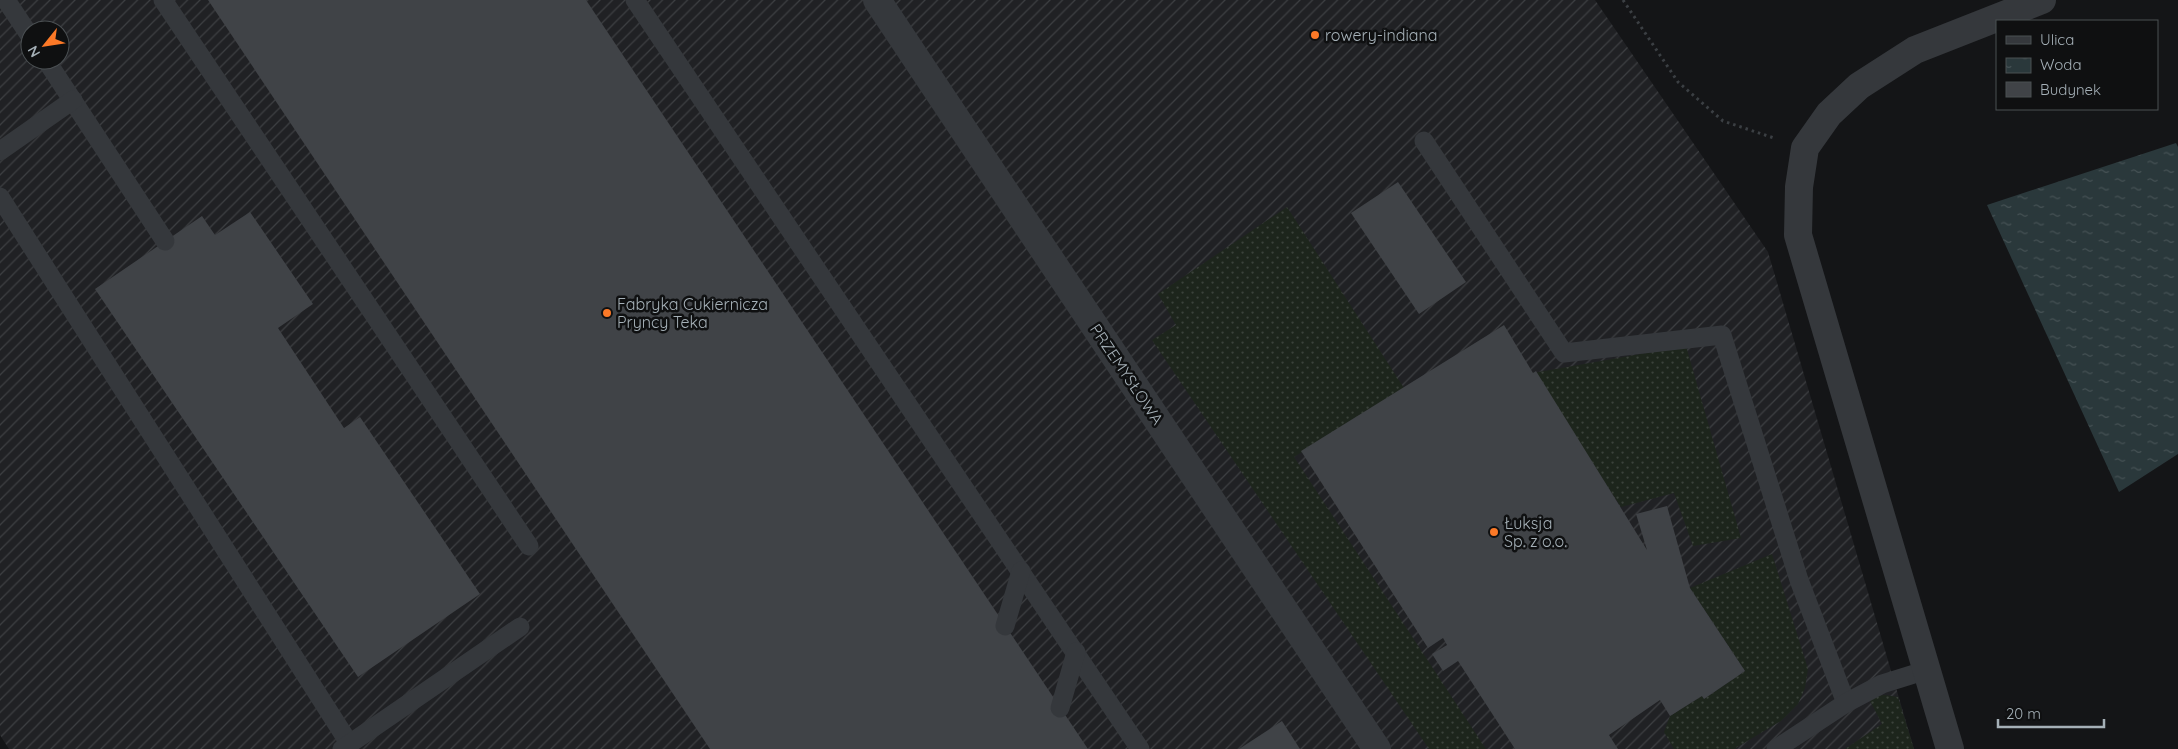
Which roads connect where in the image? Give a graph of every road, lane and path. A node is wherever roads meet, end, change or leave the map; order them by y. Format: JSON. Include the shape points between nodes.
{"nodes":[{"id":1,"x":6,"y":0,"type":"edge"},
{"id":2,"x":163,"y":0,"type":"edge"},
{"id":3,"x":636,"y":0,"type":"edge"},
{"id":4,"x":877,"y":0,"type":"edge"},
{"id":5,"x":1623,"y":0,"type":"edge"},
{"id":6,"x":2030,"y":2,"type":"edge"},
{"id":7,"x":20,"y":21,"type":"edge"},
{"id":8,"x":53,"y":70,"type":"edge"},
{"id":9,"x":73,"y":100,"type":"junction"},
{"id":10,"x":1424,"y":141,"type":"dead end"},
{"id":11,"x":1805,"y":148,"type":"junction"},
{"id":12,"x":0,"y":151,"type":"edge"},
{"id":13,"x":0,"y":196,"type":"edge"},
{"id":14,"x":165,"y":242,"type":"dead end"},
{"id":15,"x":529,"y":546,"type":"dead end"},
{"id":16,"x":1021,"y":571,"type":"junction"},
{"id":17,"x":1005,"y":626,"type":"dead end"},
{"id":18,"x":520,"y":627,"type":"dead end"},
{"id":19,"x":1076,"y":652,"type":"junction"},
{"id":20,"x":1927,"y":670,"type":"junction"},
{"id":21,"x":1846,"y":703,"type":"junction"},
{"id":22,"x":1060,"y":708,"type":"dead end"},
{"id":23,"x":346,"y":746,"type":"edge"},
{"id":24,"x":1140,"y":749,"type":"edge"},
{"id":25,"x":1377,"y":749,"type":"edge"},
{"id":26,"x":1776,"y":749,"type":"edge"},
{"id":27,"x":1950,"y":749,"type":"edge"}],
"edges":[{"from":1,"to":7,"type":"lane"},
{"from":2,"to":15,"type":"lane"},
{"from":3,"to":16,"type":"lane"},
{"from":4,"to":25,"type":"street","name":"PRZEMYSŁOWA"},
{"from":5,"to":11,"type":"path","via":[[1678,82],[1723,121]]},
{"from":6,"to":11,"type":"street","via":[[1915,50],[1859,86],[1829,114]]},
{"from":8,"to":9,"type":"lane"},
{"from":9,"to":12,"type":"lane"},
{"from":9,"to":14,"type":"lane"},
{"from":10,"to":21,"type":"lane","via":[[1564,354],[1722,335],[1799,580]]},
{"from":11,"to":20,"type":"street","via":[[1799,187],[1798,235]]},
{"from":13,"to":23,"type":"lane"},
{"from":16,"to":17,"type":"lane"},
{"from":16,"to":19,"type":"lane"},
{"from":18,"to":23,"type":"lane"},
{"from":19,"to":22,"type":"lane"},
{"from":19,"to":24,"type":"lane"},
{"from":20,"to":21,"type":"lane","via":[[1882,684]]},
{"from":20,"to":27,"type":"street"},
{"from":21,"to":26,"type":"lane"}]}
